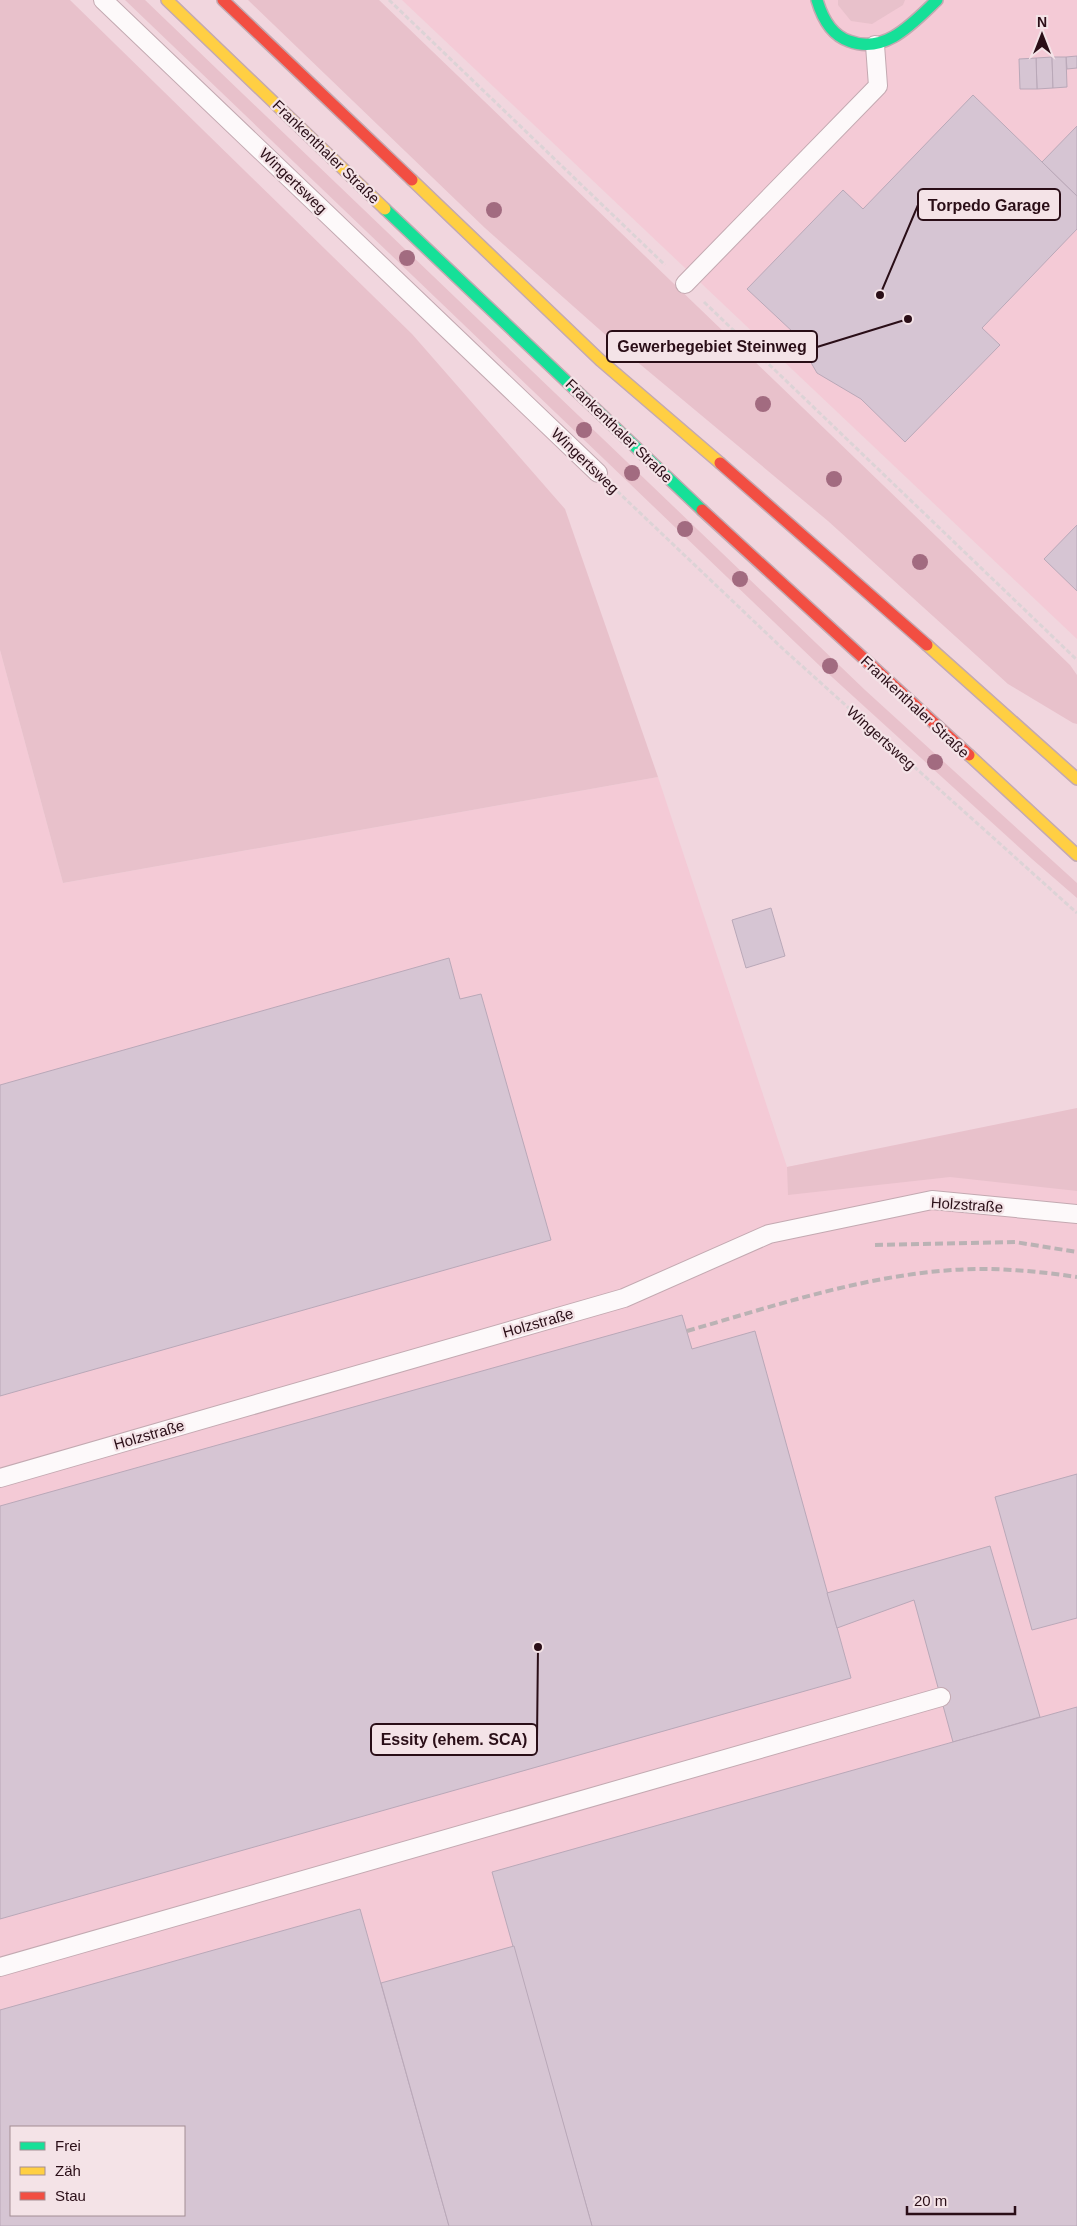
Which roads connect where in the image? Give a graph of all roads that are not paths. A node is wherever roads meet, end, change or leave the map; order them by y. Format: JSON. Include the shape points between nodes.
{"nodes":[{"id":1,"x":103,"y":0,"type":"edge"},
{"id":2,"x":167,"y":0,"type":"edge"},
{"id":3,"x":223,"y":0,"type":"edge"},
{"id":4,"x":817,"y":0,"type":"edge"},
{"id":5,"x":936,"y":0,"type":"edge"},
{"id":6,"x":875,"y":45,"type":"junction"},
{"id":7,"x":685,"y":284,"type":"road end"},
{"id":8,"x":598,"y":474,"type":"road end"},
{"id":9,"x":1077,"y":779,"type":"edge"},
{"id":10,"x":1077,"y":853,"type":"edge"},
{"id":11,"x":1077,"y":1214,"type":"edge"},
{"id":12,"x":0,"y":1478,"type":"edge"},
{"id":13,"x":941,"y":1697,"type":"dead end"},
{"id":14,"x":0,"y":1967,"type":"edge"}],
"edges":[{"from":1,"to":8,"type":"lane","name":"Wingertsweg"},
{"from":2,"to":10,"type":"main road","name":"Frankenthaler Straße","via":[[700,509]]},
{"from":3,"to":9,"type":"main road","via":[[600,360],[778,512]]},
{"from":4,"to":6,"type":"main road","via":[[825,22],[835,34],[858,45]]},
{"from":5,"to":6,"type":"main road","via":[[904,30]]},
{"from":6,"to":7,"type":"lane","via":[[878,86]]},
{"from":11,"to":12,"type":"lane","name":"Holzstraße","via":[[932,1200],[769,1234],[624,1298]]},
{"from":13,"to":14,"type":"lane"}]}
